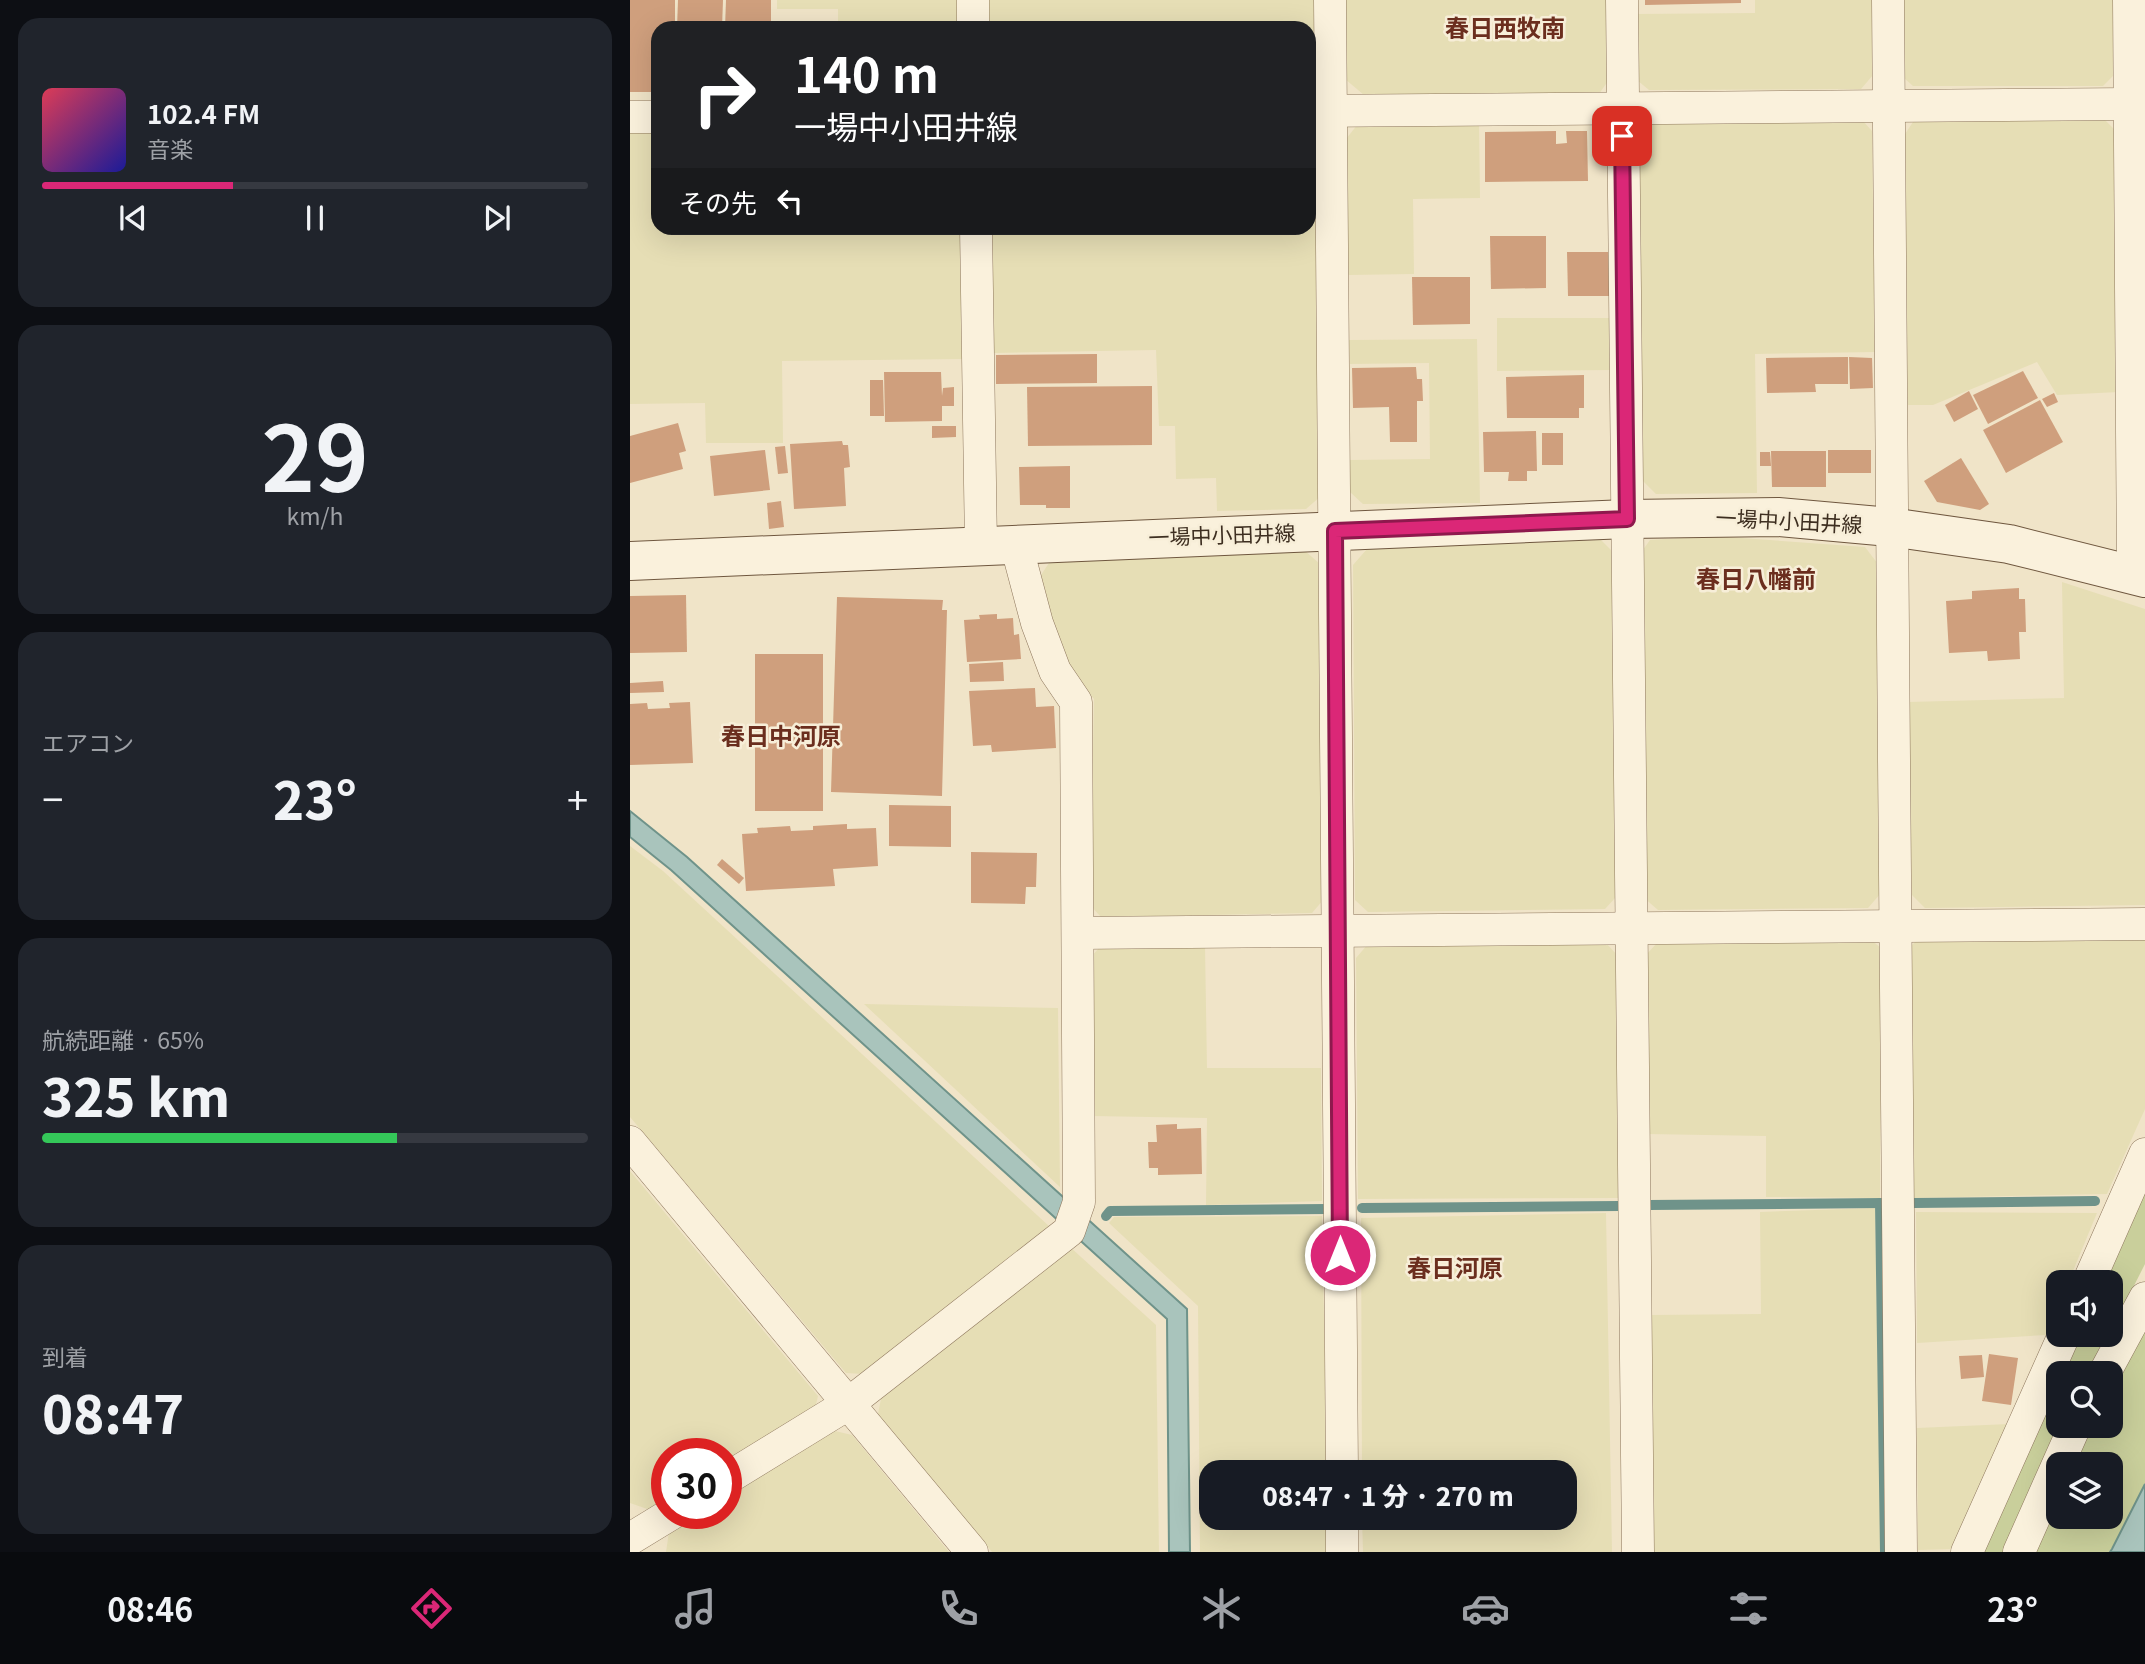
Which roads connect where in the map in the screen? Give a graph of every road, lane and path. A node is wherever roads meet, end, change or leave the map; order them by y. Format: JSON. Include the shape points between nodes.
{"nodes":[{"id":1,"x":973,"y":0,"type":"edge"},
{"id":2,"x":1330,"y":0,"type":"edge"},
{"id":3,"x":1622,"y":0,"type":"edge"},
{"id":4,"x":1888,"y":0,"type":"edge"},
{"id":5,"x":2129,"y":0,"type":"edge"},
{"id":6,"x":973,"y":21,"type":"edge"},
{"id":7,"x":2135,"y":99,"type":"edge"},
{"id":8,"x":1888,"y":106,"type":"junction"},
{"id":9,"x":1622,"y":109,"type":"junction"},
{"id":10,"x":1320,"y":111,"type":"edge"},
{"id":11,"x":630,"y":117,"type":"edge"},
{"id":12,"x":651,"y":117,"type":"edge"},
{"id":13,"x":977,"y":235,"type":"edge"},
{"id":14,"x":2138,"y":363,"type":"edge"},
{"id":15,"x":1627,"y":519,"type":"junction"},
{"id":16,"x":1890,"y":527,"type":"junction"},
{"id":17,"x":1335,"y":531,"type":"junction"},
{"id":18,"x":999,"y":545,"type":"junction"},
{"id":19,"x":630,"y":561,"type":"edge"},
{"id":20,"x":2139,"y":576,"type":"edge"},
{"id":21,"x":2145,"y":924,"type":"edge"},
{"id":22,"x":1897,"y":926,"type":"junction"},
{"id":23,"x":1631,"y":928,"type":"junction"},
{"id":24,"x":1338,"y":930,"type":"junction"},
{"id":25,"x":1078,"y":933,"type":"junction"},
{"id":26,"x":630,"y":1142,"type":"edge"},
{"id":27,"x":2145,"y":1154,"type":"edge"},
{"id":28,"x":2094,"y":1270,"type":"edge"},
{"id":29,"x":2145,"y":1298,"type":"edge"},
{"id":30,"x":2059,"y":1347,"type":"edge"},
{"id":31,"x":2111,"y":1361,"type":"edge"},
{"id":32,"x":848,"y":1404,"type":"junction"},
{"id":33,"x":2070,"y":1438,"type":"edge"},
{"id":34,"x":1342,"y":1460,"type":"edge"},
{"id":35,"x":742,"y":1469,"type":"edge"},
{"id":36,"x":1342,"y":1530,"type":"edge"},
{"id":37,"x":972,"y":1552,"type":"edge"},
{"id":38,"x":1342,"y":1552,"type":"edge"},
{"id":39,"x":1638,"y":1552,"type":"edge"},
{"id":40,"x":1901,"y":1552,"type":"edge"},
{"id":41,"x":1967,"y":1552,"type":"edge"},
{"id":42,"x":2019,"y":1552,"type":"edge"}],
"edges":[{"from":1,"to":6,"type":"street"},
{"from":2,"to":10,"type":"street"},
{"from":3,"to":9,"type":"street"},
{"from":4,"to":8,"type":"street"},
{"from":5,"to":7,"type":"street"},
{"from":7,"to":8,"type":"street"},
{"from":7,"to":14,"type":"street"},
{"from":8,"to":9,"type":"street"},
{"from":8,"to":16,"type":"street"},
{"from":9,"to":10,"type":"street"},
{"from":9,"to":15,"type":"street"},
{"from":10,"to":17,"type":"street"},
{"from":11,"to":12,"type":"street"},
{"from":13,"to":18,"type":"street"},
{"from":14,"to":20,"type":"street"},
{"from":15,"to":16,"type":"main road","name":"一場中小田井線","via":[[1777,517]]},
{"from":15,"to":17,"type":"main road","name":"一場中小田井線"},
{"from":15,"to":23,"type":"street"},
{"from":16,"to":20,"type":"main road","name":"一場中小田井線","via":[[2009,544]]},
{"from":16,"to":22,"type":"street"},
{"from":17,"to":18,"type":"main road","name":"一場中小田井線"},
{"from":17,"to":24,"type":"street"},
{"from":18,"to":19,"type":"main road","name":"一場中小田井線"},
{"from":18,"to":25,"type":"street","via":[[1055,671],[1076,702]]},
{"from":21,"to":22,"type":"street"},
{"from":22,"to":23,"type":"street"},
{"from":22,"to":40,"type":"street"},
{"from":23,"to":24,"type":"street"},
{"from":23,"to":39,"type":"street"},
{"from":24,"to":25,"type":"street"},
{"from":24,"to":34,"type":"street"},
{"from":25,"to":32,"type":"street","via":[[1079,1202],[1069,1231]]},
{"from":26,"to":32,"type":"street"},
{"from":27,"to":28,"type":"street"},
{"from":29,"to":31,"type":"street"},
{"from":30,"to":41,"type":"street"},
{"from":32,"to":35,"type":"street"},
{"from":32,"to":37,"type":"street"},
{"from":33,"to":42,"type":"street"},
{"from":36,"to":38,"type":"street"}]}
